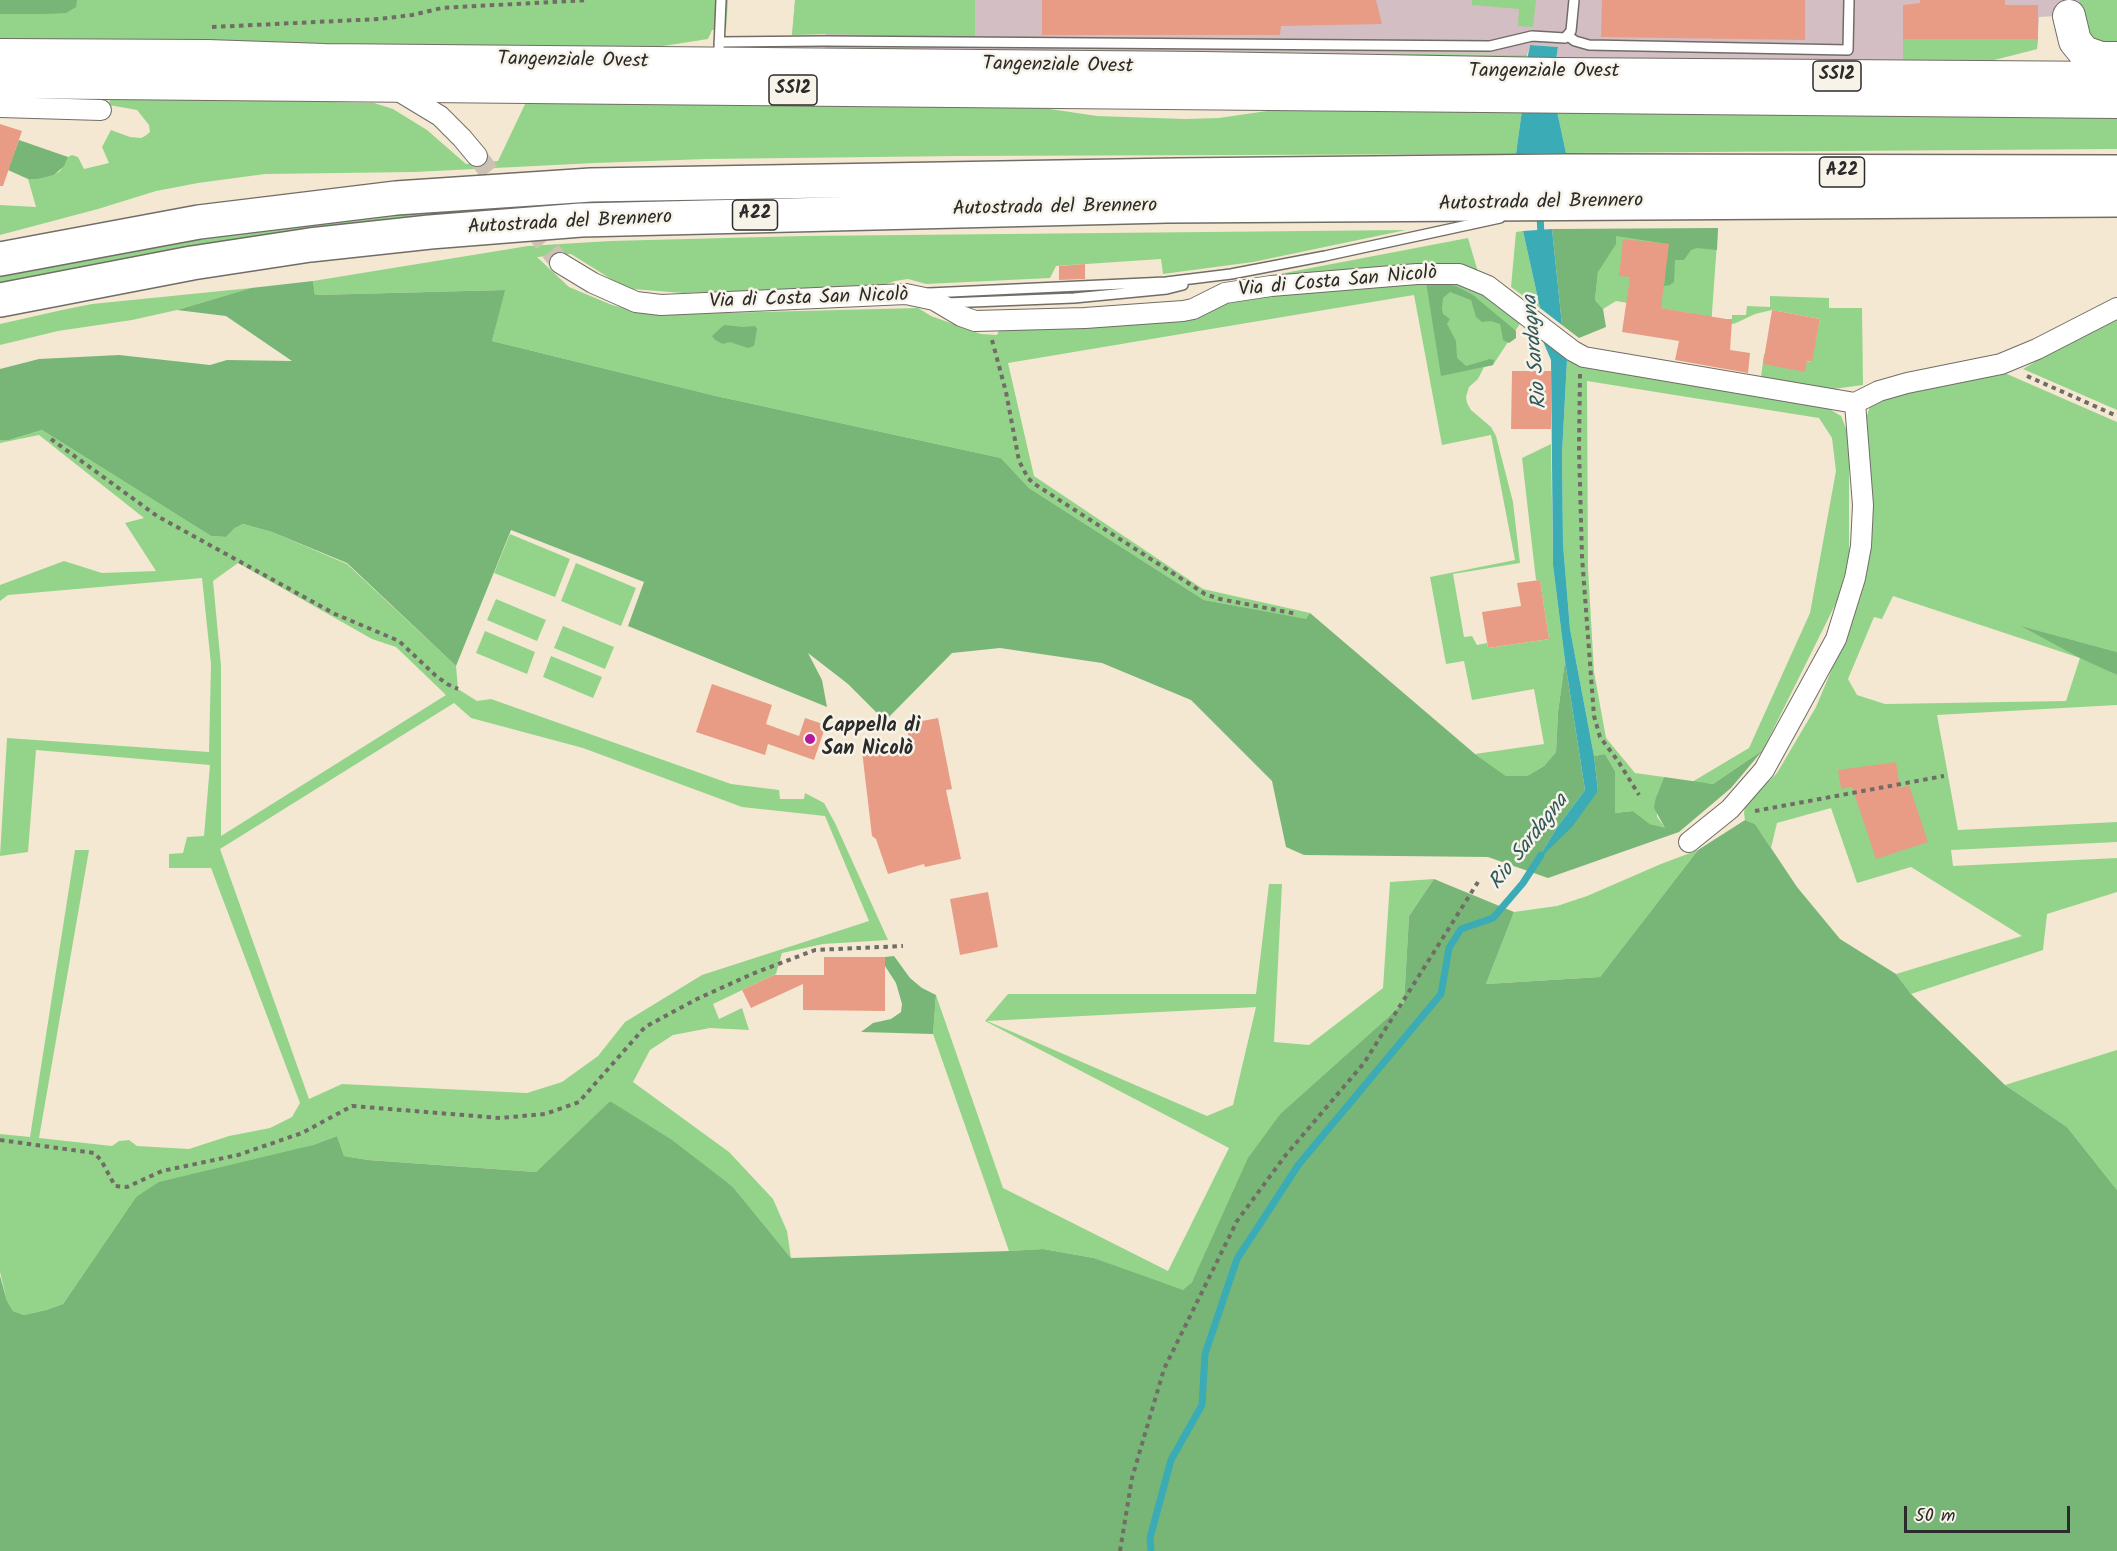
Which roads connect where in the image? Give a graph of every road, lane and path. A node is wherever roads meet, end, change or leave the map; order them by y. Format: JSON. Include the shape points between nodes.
{"nodes":[{"id":1,"x":587,"y":0,"type":"edge"},
{"id":2,"x":721,"y":0,"type":"edge"},
{"id":3,"x":1574,"y":0,"type":"edge"},
{"id":4,"x":1849,"y":0,"type":"edge"},
{"id":5,"x":2068,"y":12,"type":"dead end"},
{"id":6,"x":205,"y":28,"type":"dead end"},
{"id":7,"x":1568,"y":36,"type":"junction"},
{"id":8,"x":718,"y":53,"type":"junction"},
{"id":9,"x":0,"y":55,"type":"edge"},
{"id":10,"x":2117,"y":58,"type":"edge"},
{"id":11,"x":2117,"y":78,"type":"edge"},
{"id":12,"x":0,"y":82,"type":"edge"},
{"id":13,"x":1525,"y":85,"type":"junction"},
{"id":14,"x":390,"y":86,"type":"junction"},
{"id":15,"x":1557,"y":86,"type":"junction"},
{"id":16,"x":2117,"y":102,"type":"edge"},
{"id":17,"x":0,"y":107,"type":"edge"},
{"id":18,"x":101,"y":111,"type":"dead end"},
{"id":19,"x":477,"y":156,"type":"tunnel mouth"},
{"id":20,"x":2117,"y":172,"type":"edge"},
{"id":21,"x":2117,"y":200,"type":"edge"},
{"id":22,"x":1512,"y":212,"type":"junction"},
{"id":23,"x":0,"y":259,"type":"edge"},
{"id":24,"x":560,"y":263,"type":"tunnel mouth"},
{"id":25,"x":1231,"y":274,"type":"junction"},
{"id":26,"x":906,"y":294,"type":"junction"},
{"id":27,"x":0,"y":300,"type":"edge"},
{"id":28,"x":941,"y":304,"type":"junction"},
{"id":29,"x":2117,"y":308,"type":"edge"},
{"id":30,"x":981,"y":321,"type":"junction"},
{"id":31,"x":1572,"y":350,"type":"junction"},
{"id":32,"x":2001,"y":364,"type":"junction"},
{"id":33,"x":1855,"y":404,"type":"junction"},
{"id":34,"x":2117,"y":416,"type":"edge"},
{"id":35,"x":51,"y":440,"type":"dead end"},
{"id":36,"x":1297,"y":614,"type":"dead end"},
{"id":37,"x":458,"y":689,"type":"dead end"},
{"id":38,"x":1944,"y":776,"type":"dead end"},
{"id":39,"x":1639,"y":795,"type":"dead end"},
{"id":40,"x":1732,"y":806,"type":"junction"},
{"id":41,"x":1689,"y":842,"type":"dead end"},
{"id":42,"x":1478,"y":882,"type":"dead end"},
{"id":43,"x":903,"y":946,"type":"dead end"},
{"id":44,"x":0,"y":1140,"type":"edge"},
{"id":45,"x":1120,"y":1551,"type":"edge"}],
"edges":[{"from":1,"to":6,"type":"path","via":[[442,8],[379,19]]},
{"from":2,"to":8,"type":"lane"},
{"from":3,"to":7,"type":"lane"},
{"from":4,"to":7,"type":"lane","via":[[1848,50],[1589,45]]},
{"from":5,"to":10,"type":"highway","via":[[2075,41],[2084,52]]},
{"from":7,"to":8,"type":"lane","via":[[1532,36],[1490,46],[825,41]]},
{"from":8,"to":9,"type":"highway","name":"Tangenziale Ovest","number":"SS12"},
{"from":8,"to":13,"type":"highway","name":"Tangenziale Ovest","number":"SS12"},
{"from":11,"to":15,"type":"highway","name":"Tangenziale Ovest","number":"SS12"},
{"from":12,"to":14,"type":"highway","name":"Tangenziale Ovest","number":"SS12"},
{"from":13,"to":14,"type":"highway","name":"Tangenziale Ovest","number":"SS12","via":[[1230,93]]},
{"from":13,"to":15,"type":"highway","name":"Tangenziale Ovest","number":"SS12"},
{"from":14,"to":19,"type":"street","via":[[440,116]]},
{"from":15,"to":16,"type":"highway","name":"Tangenziale Ovest","number":"SS12"},
{"from":17,"to":18,"type":"street"},
{"from":20,"to":23,"type":"highway","name":"Autostrada del Brennero","number":"A22","via":[[1567,171],[591,185],[396,198],[199,222]]},
{"from":21,"to":22,"type":"highway","name":"Autostrada del Brennero","number":"A22","via":[[1567,204]]},
{"from":22,"to":25,"type":"lane"},
{"from":22,"to":27,"type":"highway","name":"Autostrada del Brennero","number":"A22","via":[[1167,206],[581,220],[310,244]]},
{"from":24,"to":26,"type":"street","name":"Via di Costa San Nicolò","via":[[617,295],[661,305]]},
{"from":25,"to":26,"type":"lane","via":[[1166,282]]},
{"from":25,"to":28,"type":"lane","via":[[1156,290]]},
{"from":26,"to":28,"type":"street","name":"Via di Costa San Nicolò"},
{"from":28,"to":30,"type":"street","name":"Via di Costa San Nicolò","via":[[961,316]]},
{"from":29,"to":32,"type":"street","via":[[2037,350]]},
{"from":30,"to":31,"type":"street","name":"Via di Costa San Nicolò","via":[[1183,311],[1225,294],[1270,286],[1439,273],[1459,274],[1488,286]]},
{"from":30,"to":36,"type":"path","via":[[1006,392],[1019,461],[1033,483],[1205,594]]},
{"from":31,"to":33,"type":"street","name":"Via di Costa San Nicolò"},
{"from":31,"to":39,"type":"path","via":[[1594,716],[1600,737]]},
{"from":32,"to":33,"type":"street","via":[[1907,383],[1879,391]]},
{"from":32,"to":34,"type":"path"},
{"from":33,"to":40,"type":"street","via":[[1863,505],[1855,578],[1836,639],[1800,706],[1764,770]]},
{"from":35,"to":37,"type":"path","via":[[157,516],[335,614],[399,641],[435,675]]},
{"from":38,"to":40,"type":"path","via":[[1744,813]]},
{"from":40,"to":41,"type":"street"},
{"from":42,"to":45,"type":"path","via":[[1364,1063],[1285,1156],[1237,1221],[1164,1369],[1132,1478]]},
{"from":43,"to":44,"type":"path","via":[[815,950],[697,999],[645,1027],[579,1102],[545,1114],[500,1118],[352,1106],[302,1133],[238,1155],[162,1171],[127,1187],[115,1186],[94,1153]]}]}
